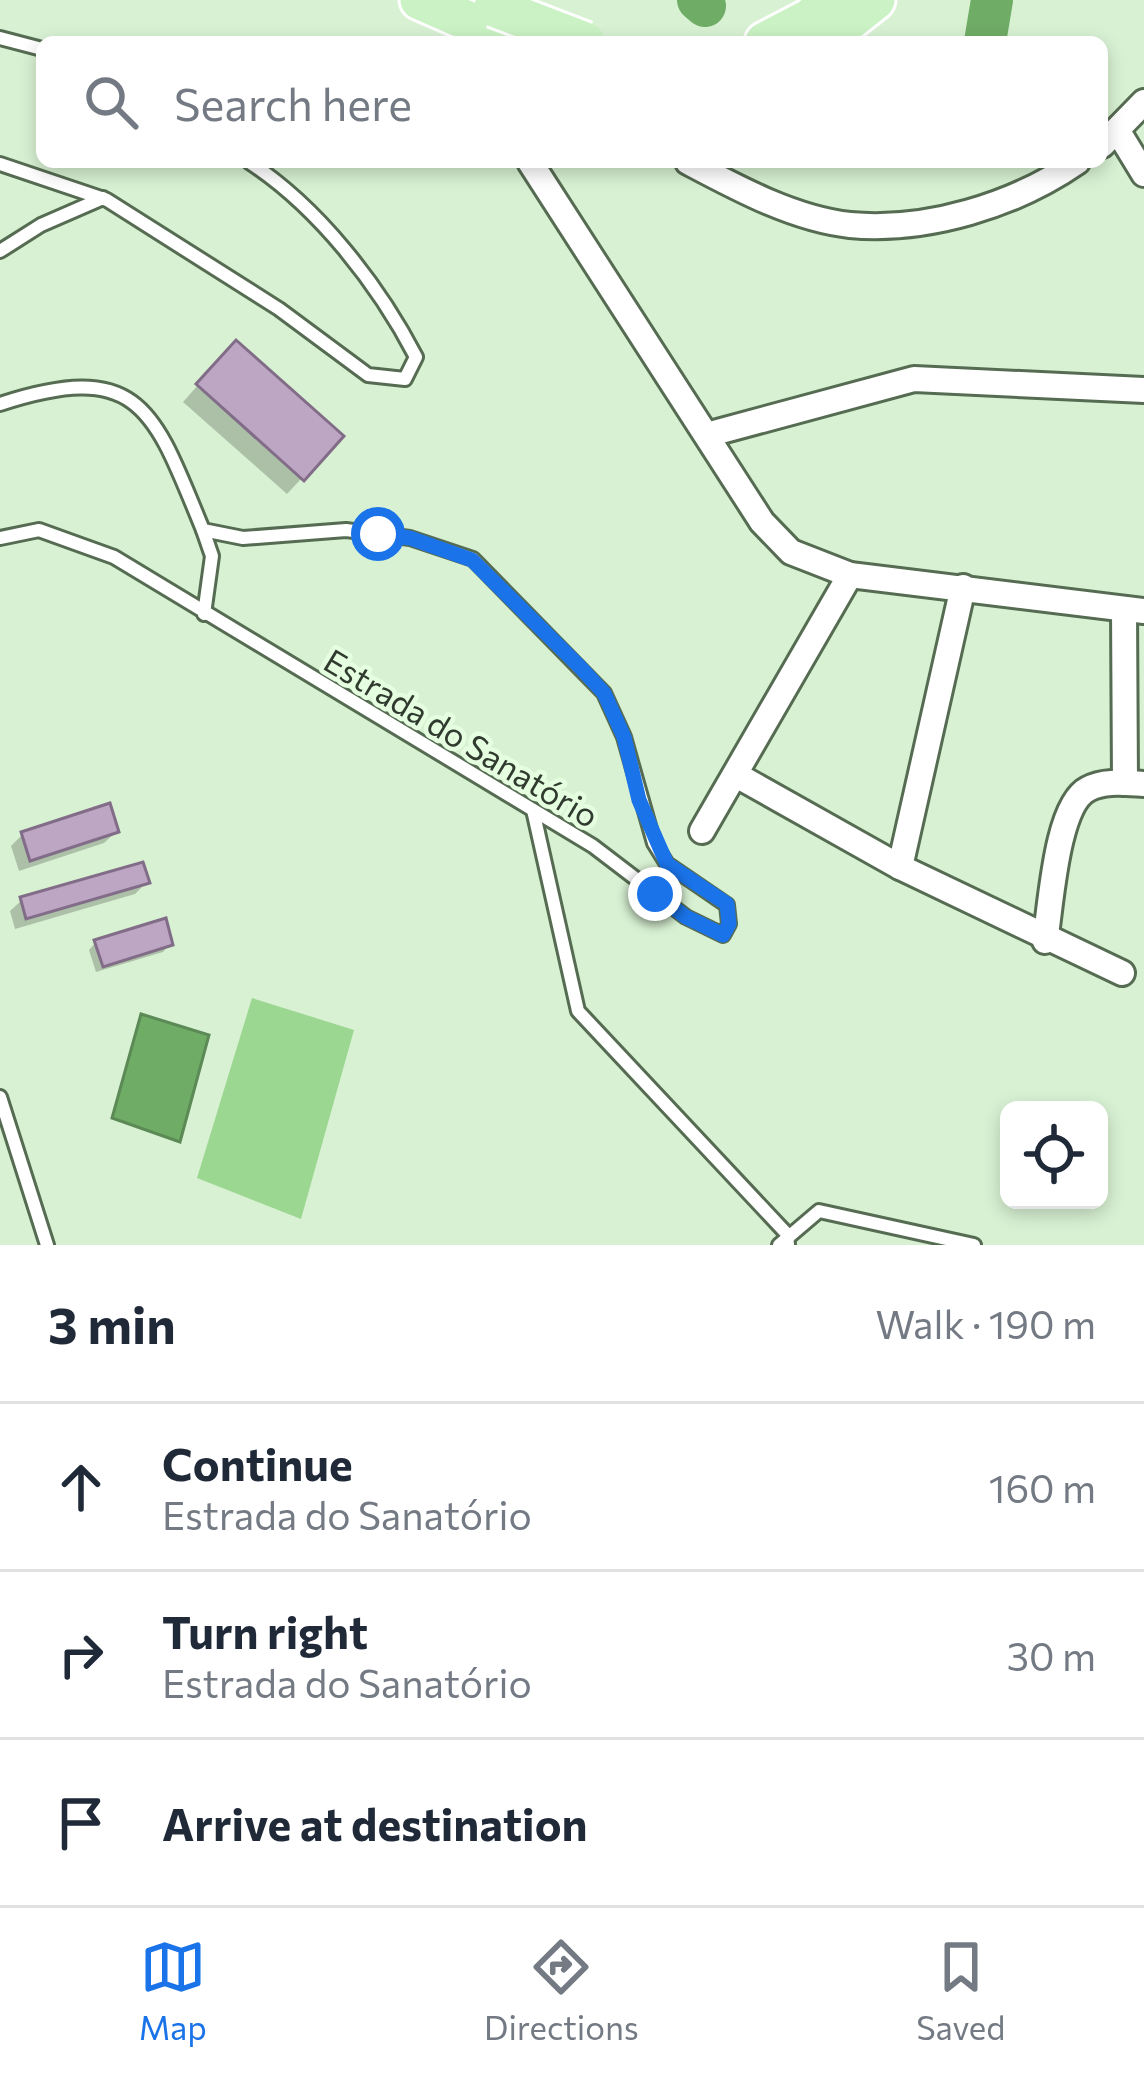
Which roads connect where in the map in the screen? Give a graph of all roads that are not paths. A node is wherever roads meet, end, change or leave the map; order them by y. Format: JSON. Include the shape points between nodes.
{"nodes":[{"id":1,"x":543,"y":0,"type":"edge"},
{"id":2,"x":830,"y":0,"type":"edge"},
{"id":3,"x":875,"y":0,"type":"edge"},
{"id":4,"x":459,"y":12,"type":"edge"},
{"id":5,"x":505,"y":36,"type":"edge"},
{"id":6,"x":557,"y":36,"type":"edge"},
{"id":7,"x":576,"y":36,"type":"edge"},
{"id":8,"x":776,"y":36,"type":"edge"},
{"id":9,"x":830,"y":36,"type":"edge"},
{"id":10,"x":0,"y":38,"type":"edge"},
{"id":11,"x":36,"y":47,"type":"edge"},
{"id":12,"x":1144,"y":102,"type":"edge"},
{"id":13,"x":1110,"y":139,"type":"edge"},
{"id":14,"x":0,"y":164,"type":"edge"},
{"id":15,"x":258,"y":168,"type":"edge"},
{"id":16,"x":534,"y":168,"type":"edge"},
{"id":17,"x":700,"y":168,"type":"edge"},
{"id":18,"x":1068,"y":168,"type":"edge"},
{"id":19,"x":1144,"y":174,"type":"edge"},
{"id":20,"x":103,"y":198,"type":"junction"},
{"id":21,"x":0,"y":251,"type":"edge"},
{"id":22,"x":1144,"y":390,"type":"edge"},
{"id":23,"x":0,"y":404,"type":"edge"},
{"id":24,"x":710,"y":434,"type":"junction"},
{"id":25,"x":203,"y":530,"type":"junction"},
{"id":26,"x":0,"y":538,"type":"edge"},
{"id":27,"x":850,"y":574,"type":"junction"},
{"id":28,"x":963,"y":587,"type":"junction"},
{"id":29,"x":1134,"y":610,"type":"edge"},
{"id":30,"x":204,"y":614,"type":"junction"},
{"id":31,"x":738,"y":776,"type":"junction"},
{"id":32,"x":1135,"y":784,"type":"edge"},
{"id":33,"x":533,"y":810,"type":"junction"},
{"id":34,"x":702,"y":831,"type":"dead end"},
{"id":35,"x":900,"y":867,"type":"junction"},
{"id":36,"x":1045,"y":940,"type":"junction"},
{"id":37,"x":1122,"y":973,"type":"dead end"},
{"id":38,"x":0,"y":1097,"type":"edge"},
{"id":39,"x":784,"y":1241,"type":"edge"},
{"id":40,"x":46,"y":1245,"type":"edge"},
{"id":41,"x":974,"y":1245,"type":"edge"}],
"edges":[{"from":1,"to":7,"type":"street"},
{"from":2,"to":8,"type":"main road"},
{"from":3,"to":9,"type":"main road"},
{"from":4,"to":5,"type":"main road"},
{"from":4,"to":6,"type":"main road","bridge":true},
{"from":10,"to":11,"type":"lane"},
{"from":12,"to":13,"type":"street"},
{"from":13,"to":19,"type":"street"},
{"from":14,"to":20,"type":"lane"},
{"from":15,"to":20,"type":"lane","via":[[294,191],[399,325],[416,357],[405,379],[368,375]]},
{"from":16,"to":24,"type":"street"},
{"from":17,"to":18,"type":"street","via":[[756,197],[850,225],[956,216]]},
{"from":20,"to":21,"type":"lane"},
{"from":22,"to":24,"type":"street","via":[[914,379]]},
{"from":23,"to":25,"type":"lane","via":[[46,389],[101,385],[140,405],[170,448]]},
{"from":24,"to":27,"type":"street","via":[[776,540],[817,566]]},
{"from":25,"to":30,"type":"lane","via":[[212,556]]},
{"from":25,"to":33,"type":"lane","name":"Estrada do Sanatório","via":[[243,538],[346,530],[410,538],[472,560],[604,693],[654,843],[667,864],[727,904],[723,935]]},
{"from":26,"to":30,"type":"lane","name":"Estrada do Sanatório","via":[[39,530],[114,556]]},
{"from":27,"to":28,"type":"street"},
{"from":27,"to":31,"type":"street"},
{"from":28,"to":29,"type":"street"},
{"from":28,"to":35,"type":"street"},
{"from":29,"to":32,"type":"street"},
{"from":30,"to":33,"type":"lane","name":"Estrada do Sanatório"},
{"from":31,"to":34,"type":"street"},
{"from":31,"to":35,"type":"street"},
{"from":32,"to":36,"type":"street","via":[[1087,789],[1066,819]]},
{"from":33,"to":39,"type":"lane","via":[[578,1011]]},
{"from":35,"to":36,"type":"street"},
{"from":36,"to":37,"type":"street"},
{"from":38,"to":40,"type":"lane"},
{"from":39,"to":41,"type":"lane","via":[[819,1211]]}]}
